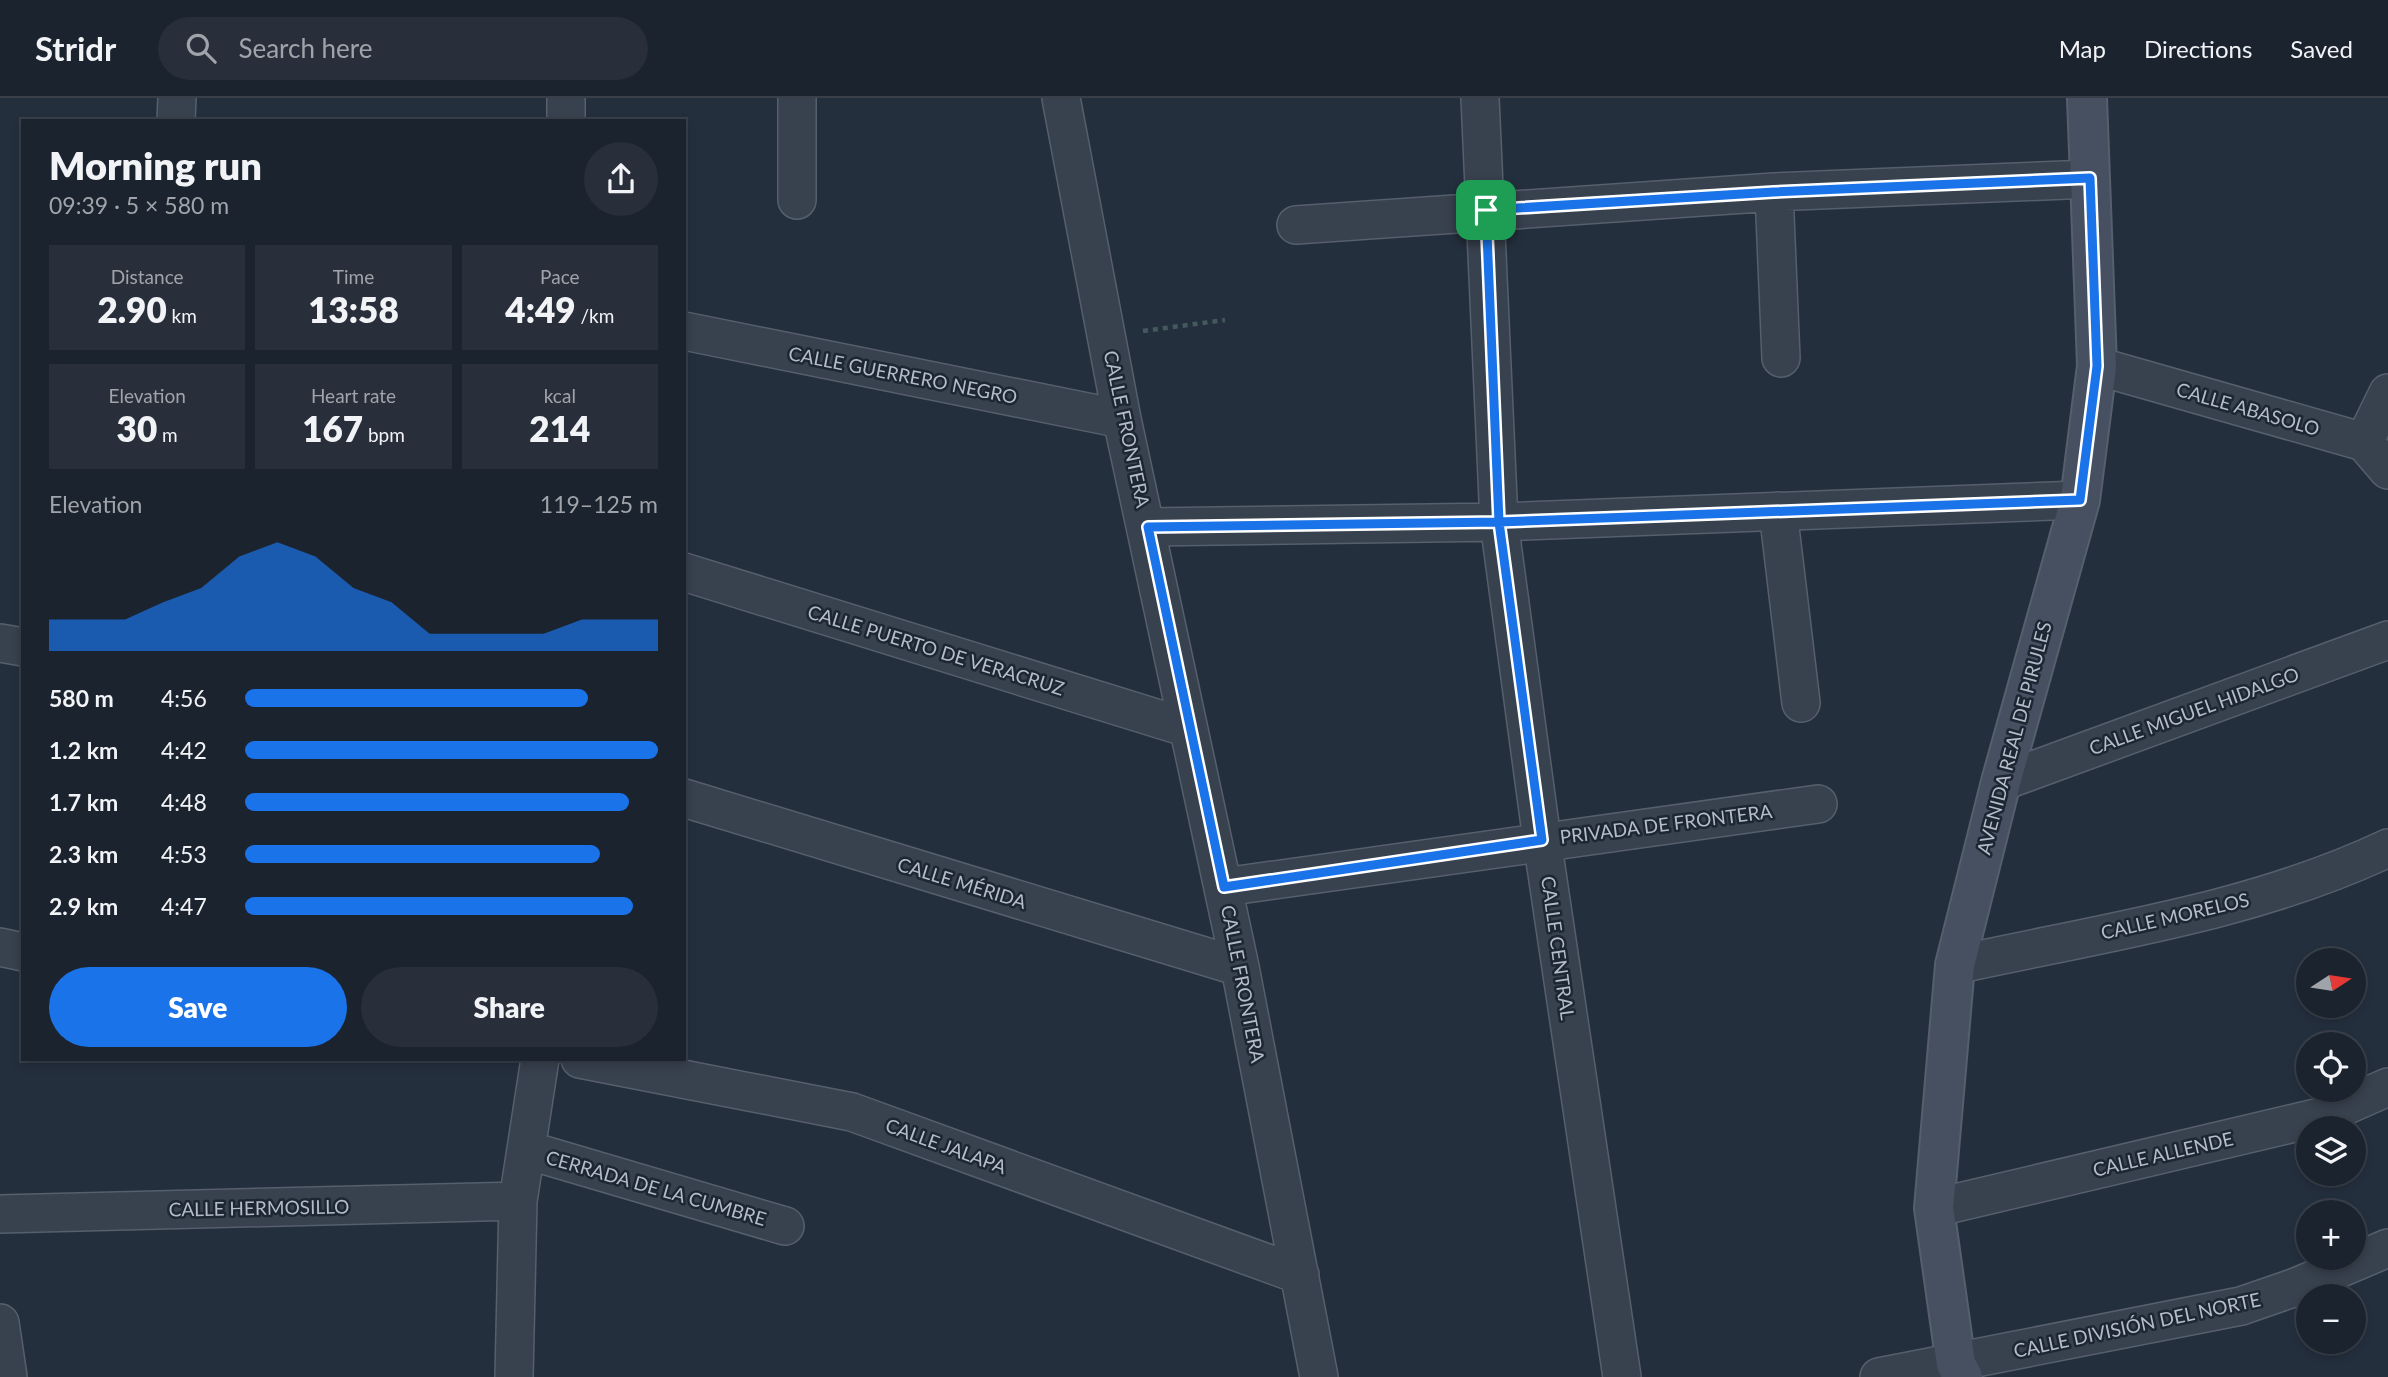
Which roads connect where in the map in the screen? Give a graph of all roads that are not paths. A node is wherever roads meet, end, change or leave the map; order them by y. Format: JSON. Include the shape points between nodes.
{"nodes":[{"id":1,"x":177,"y":98,"type":"edge"},
{"id":2,"x":566,"y":98,"type":"edge"},
{"id":3,"x":797,"y":98,"type":"edge"},
{"id":4,"x":1061,"y":98,"type":"edge"},
{"id":5,"x":1480,"y":98,"type":"edge"},
{"id":6,"x":2087,"y":98,"type":"edge"},
{"id":7,"x":176,"y":119,"type":"edge"},
{"id":8,"x":566,"y":119,"type":"edge"},
{"id":9,"x":2090,"y":178,"type":"junction"},
{"id":10,"x":1774,"y":192,"type":"junction"},
{"id":11,"x":797,"y":200,"type":"dead end"},
{"id":12,"x":1486,"y":210,"type":"junction"},
{"id":13,"x":1296,"y":225,"type":"dead end"},
{"id":14,"x":686,"y":331,"type":"edge"},
{"id":15,"x":1781,"y":358,"type":"dead end"},
{"id":16,"x":2097,"y":366,"type":"junction"},
{"id":17,"x":2388,"y":393,"type":"edge"},
{"id":18,"x":1122,"y":419,"type":"junction"},
{"id":19,"x":2376,"y":432,"type":"edge"},
{"id":20,"x":2388,"y":470,"type":"edge"},
{"id":21,"x":2080,"y":500,"type":"junction"},
{"id":22,"x":1778,"y":511,"type":"junction"},
{"id":23,"x":1499,"y":522,"type":"junction"},
{"id":24,"x":1148,"y":527,"type":"junction"},
{"id":25,"x":686,"y":573,"type":"edge"},
{"id":26,"x":2388,"y":640,"type":"edge"},
{"id":27,"x":0,"y":643,"type":"edge"},
{"id":28,"x":21,"y":647,"type":"edge"},
{"id":29,"x":1801,"y":703,"type":"dead end"},
{"id":30,"x":1188,"y":728,"type":"junction"},
{"id":31,"x":2001,"y":782,"type":"junction"},
{"id":32,"x":686,"y":799,"type":"edge"},
{"id":33,"x":1818,"y":804,"type":"dead end"},
{"id":34,"x":1542,"y":840,"type":"junction"},
{"id":35,"x":2388,"y":848,"type":"edge"},
{"id":36,"x":1224,"y":887,"type":"junction"},
{"id":37,"x":0,"y":947,"type":"edge"},
{"id":38,"x":21,"y":952,"type":"edge"},
{"id":39,"x":1955,"y":965,"type":"junction"},
{"id":40,"x":1240,"y":967,"type":"junction"},
{"id":41,"x":540,"y":1061,"type":"edge"},
{"id":42,"x":590,"y":1061,"type":"edge"},
{"id":43,"x":2388,"y":1087,"type":"edge"},
{"id":44,"x":527,"y":1150,"type":"junction"},
{"id":45,"x":518,"y":1201,"type":"junction"},
{"id":46,"x":1934,"y":1208,"type":"junction"},
{"id":47,"x":0,"y":1214,"type":"edge"},
{"id":48,"x":785,"y":1226,"type":"dead end"},
{"id":49,"x":2388,"y":1248,"type":"edge"},
{"id":50,"x":1300,"y":1275,"type":"junction"},
{"id":51,"x":0,"y":1323,"type":"edge"},
{"id":52,"x":1960,"y":1370,"type":"edge"},
{"id":53,"x":8,"y":1377,"type":"edge"},
{"id":54,"x":514,"y":1377,"type":"edge"},
{"id":55,"x":1319,"y":1377,"type":"edge"},
{"id":56,"x":1622,"y":1377,"type":"edge"},
{"id":57,"x":1879,"y":1377,"type":"edge"}],
"edges":[{"from":1,"to":7,"type":"street"},
{"from":2,"to":8,"type":"street"},
{"from":3,"to":11,"type":"street"},
{"from":4,"to":18,"type":"street","name":"CALLE FRONTERA"},
{"from":5,"to":12,"type":"street","name":"CALLE CENTRAL"},
{"from":6,"to":9,"type":"street","name":"AVENIDA REAL DE PIRULES"},
{"from":9,"to":10,"type":"street"},
{"from":9,"to":16,"type":"street","name":"AVENIDA REAL DE PIRULES"},
{"from":10,"to":12,"type":"street"},
{"from":10,"to":15,"type":"street"},
{"from":12,"to":13,"type":"street"},
{"from":12,"to":23,"type":"street","name":"CALLE CENTRAL"},
{"from":14,"to":18,"type":"street","name":"CALLE GUERRERO NEGRO"},
{"from":16,"to":19,"type":"street","name":"CALLE ABASOLO"},
{"from":16,"to":21,"type":"street","name":"AVENIDA REAL DE PIRULES"},
{"from":17,"to":19,"type":"street"},
{"from":18,"to":24,"type":"street","name":"CALLE FRONTERA"},
{"from":19,"to":20,"type":"street"},
{"from":21,"to":22,"type":"street"},
{"from":21,"to":31,"type":"street","name":"AVENIDA REAL DE PIRULES"},
{"from":22,"to":23,"type":"street"},
{"from":22,"to":29,"type":"street"},
{"from":23,"to":24,"type":"street"},
{"from":23,"to":34,"type":"street","name":"CALLE CENTRAL"},
{"from":24,"to":30,"type":"street","name":"CALLE FRONTERA"},
{"from":25,"to":30,"type":"street","name":"CALLE PUERTO DE VERACRUZ"},
{"from":26,"to":31,"type":"street","name":"CALLE MIGUEL HIDALGO"},
{"from":27,"to":28,"type":"street"},
{"from":30,"to":36,"type":"street","name":"CALLE FRONTERA"},
{"from":31,"to":39,"type":"street","name":"AVENIDA REAL DE PIRULES"},
{"from":32,"to":40,"type":"street","name":"CALLE MÉRIDA"},
{"from":33,"to":34,"type":"street","name":"PRIVADA DE FRONTERA"},
{"from":34,"to":36,"type":"street","name":"PRIVADA DE FRONTERA"},
{"from":34,"to":56,"type":"street","name":"CALLE CENTRAL"},
{"from":35,"to":39,"type":"street","name":"CALLE MORELOS","via":[[2300,886]]},
{"from":36,"to":40,"type":"street","name":"CALLE FRONTERA"},
{"from":37,"to":38,"type":"street"},
{"from":39,"to":46,"type":"street","name":"AVENIDA REAL DE PIRULES"},
{"from":40,"to":50,"type":"street","name":"CALLE FRONTERA"},
{"from":41,"to":44,"type":"street"},
{"from":42,"to":50,"type":"street","name":"CALLE JALAPA","via":[[852,1112]]},
{"from":43,"to":46,"type":"street","name":"CALLE ALLENDE","via":[[2320,1117]]},
{"from":44,"to":45,"type":"street"},
{"from":44,"to":48,"type":"street","name":"CERRADA DE LA CUMBRE"},
{"from":45,"to":47,"type":"street","name":"CALLE HERMOSILLO"},
{"from":45,"to":54,"type":"street"},
{"from":46,"to":52,"type":"street","name":"AVENIDA REAL DE PIRULES"},
{"from":49,"to":52,"type":"street","name":"CALLE DIVISIÓN DEL NORTE","via":[[2241,1306]]},
{"from":50,"to":55,"type":"street","name":"CALLE FRONTERA"},
{"from":51,"to":53,"type":"street"},
{"from":52,"to":57,"type":"street","name":"CALLE DIVISIÓN DEL NORTE"}]}
